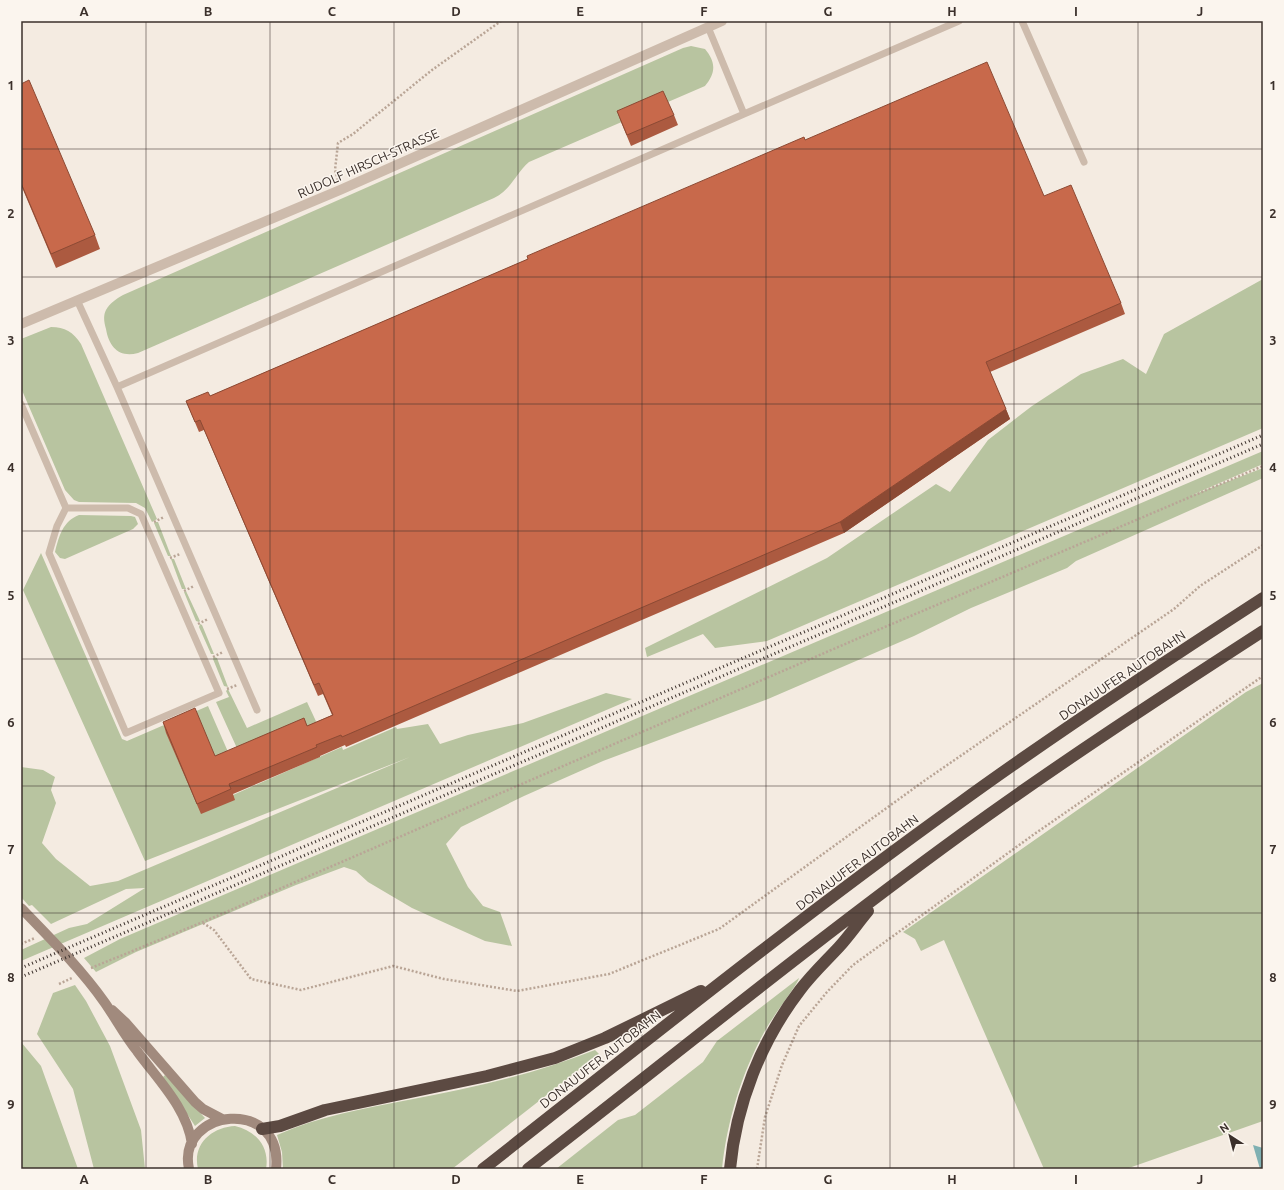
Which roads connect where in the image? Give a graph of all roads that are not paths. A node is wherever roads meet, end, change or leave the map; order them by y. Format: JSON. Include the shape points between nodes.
{"nodes":[{"id":1,"x":722,"y":21,"type":"edge"},
{"id":2,"x":959,"y":21,"type":"edge"},
{"id":3,"x":1022,"y":21,"type":"edge"},
{"id":4,"x":708,"y":28,"type":"junction"},
{"id":5,"x":744,"y":114,"type":"junction"},
{"id":6,"x":1084,"y":162,"type":"dead end"},
{"id":7,"x":77,"y":300,"type":"junction"},
{"id":8,"x":21,"y":324,"type":"edge"},
{"id":9,"x":117,"y":387,"type":"junction"},
{"id":10,"x":21,"y":404,"type":"edge"},
{"id":11,"x":66,"y":508,"type":"junction"},
{"id":12,"x":1263,"y":598,"type":"edge"},
{"id":13,"x":1263,"y":631,"type":"edge"},
{"id":14,"x":258,"y":710,"type":"dead end"},
{"id":15,"x":880,"y":895,"type":"junction"},
{"id":16,"x":24,"y":910,"type":"edge"},
{"id":17,"x":726,"y":979,"type":"junction"},
{"id":18,"x":102,"y":1000,"type":"junction"},
{"id":19,"x":222,"y":1119,"type":"junction"},
{"id":20,"x":262,"y":1129,"type":"junction"},
{"id":21,"x":192,"y":1144,"type":"junction"},
{"id":22,"x":190,"y":1169,"type":"edge"},
{"id":23,"x":276,"y":1169,"type":"edge"},
{"id":24,"x":483,"y":1169,"type":"edge"},
{"id":25,"x":528,"y":1169,"type":"edge"},
{"id":26,"x":730,"y":1169,"type":"edge"}],
"edges":[{"from":1,"to":4,"type":"street","name":"RUDOLF HIRSCH-STRASSE"},
{"from":2,"to":5,"type":"lane"},
{"from":3,"to":6,"type":"lane"},
{"from":4,"to":5,"type":"lane"},
{"from":4,"to":7,"type":"street","name":"RUDOLF HIRSCH-STRASSE","via":[[340,190]]},
{"from":5,"to":9,"type":"lane"},
{"from":7,"to":8,"type":"street","name":"RUDOLF HIRSCH-STRASSE"},
{"from":7,"to":9,"type":"lane"},
{"from":9,"to":14,"type":"lane"},
{"from":10,"to":11,"type":"lane"},
{"from":11,"to":11,"type":"lane","via":[[128,508],[141,514],[219,693],[126,733],[49,553],[57,526]]},
{"from":12,"to":17,"type":"highway","name":"DONAUUFER AUTOBAHN","via":[[1162,663],[963,800]]},
{"from":13,"to":15,"type":"highway","via":[[1037,781]]},
{"from":15,"to":25,"type":"highway"},
{"from":15,"to":26,"type":"highway","via":[[839,947],[801,988],[768,1041],[753,1072],[744,1100],[735,1133]]},
{"from":16,"to":18,"type":"main road"},
{"from":17,"to":20,"type":"highway","via":[[605,1038],[554,1058],[487,1076],[325,1110],[280,1126]]},
{"from":17,"to":24,"type":"highway","name":"DONAUUFER AUTOBAHN"},
{"from":18,"to":19,"type":"main road","via":[[126,1022],[195,1102]]},
{"from":18,"to":21,"type":"main road","via":[[178,1106],[191,1133]]},
{"from":19,"to":20,"type":"main road","via":[[244,1119]]},
{"from":19,"to":21,"type":"main road","via":[[200,1132]]},
{"from":20,"to":23,"type":"main road","via":[[275,1149]]},
{"from":21,"to":22,"type":"main road","via":[[189,1154]]}]}
